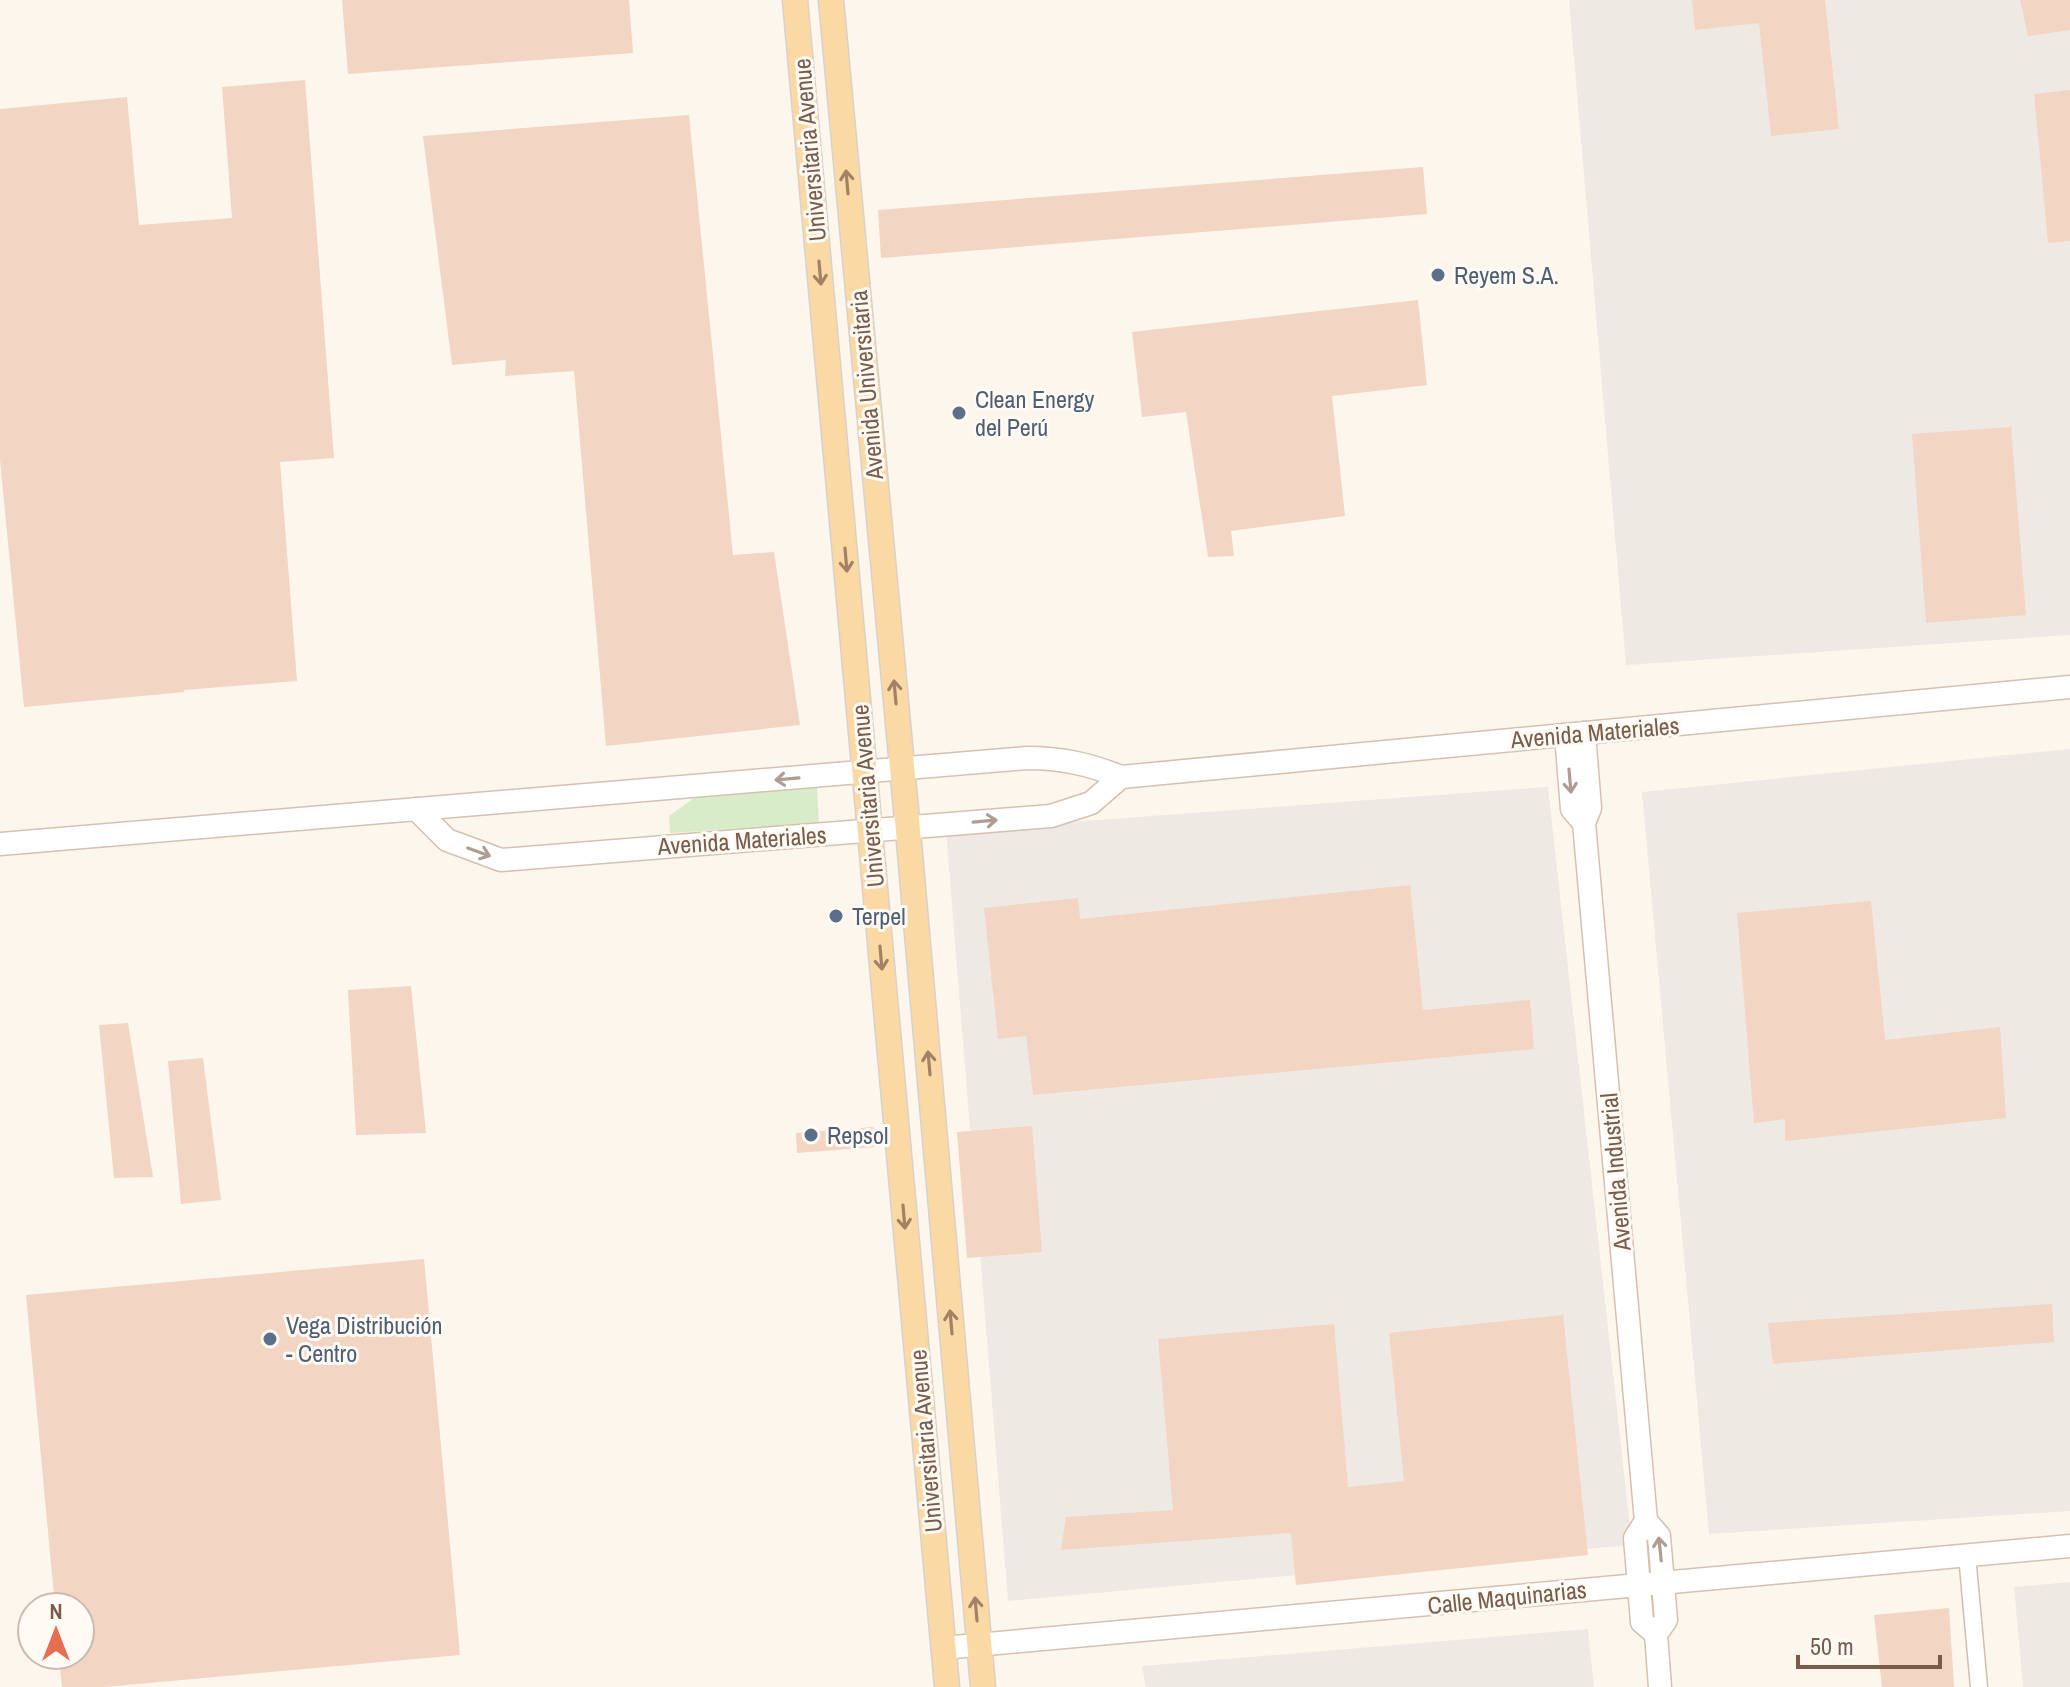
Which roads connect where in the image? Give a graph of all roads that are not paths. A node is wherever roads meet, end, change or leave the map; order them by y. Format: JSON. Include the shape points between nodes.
{"nodes":[{"id":1,"x":795,"y":0,"type":"edge"},
{"id":2,"x":831,"y":0,"type":"edge"},
{"id":3,"x":877,"y":498,"type":"junction"},
{"id":4,"x":841,"y":500,"type":"junction"},
{"id":5,"x":2070,"y":687,"type":"edge"},
{"id":6,"x":1575,"y":734,"type":"junction"},
{"id":7,"x":902,"y":770,"type":"junction"},
{"id":8,"x":865,"y":772,"type":"junction"},
{"id":9,"x":1121,"y":777,"type":"junction"},
{"id":10,"x":416,"y":809,"type":"junction"},
{"id":11,"x":907,"y":827,"type":"junction"},
{"id":12,"x":870,"y":831,"type":"junction"},
{"id":13,"x":0,"y":844,"type":"edge"},
{"id":14,"x":954,"y":1357,"type":"junction"},
{"id":15,"x":917,"y":1360,"type":"junction"},
{"id":16,"x":1646,"y":1521,"type":"junction"},
{"id":17,"x":2070,"y":1546,"type":"edge"},
{"id":18,"x":1967,"y":1555,"type":"junction"},
{"id":19,"x":1663,"y":1582,"type":"junction"},
{"id":20,"x":1639,"y":1584,"type":"junction"},
{"id":21,"x":1656,"y":1634,"type":"junction"},
{"id":22,"x":980,"y":1644,"type":"junction"},
{"id":23,"x":943,"y":1648,"type":"junction"},
{"id":24,"x":947,"y":1687,"type":"edge"},
{"id":25,"x":983,"y":1687,"type":"edge"},
{"id":26,"x":1660,"y":1687,"type":"edge"},
{"id":27,"x":1979,"y":1687,"type":"edge"}],
"edges":[{"from":1,"to":4,"type":"main road","name":"Universitaria Avenue","one_way":true},
{"from":3,"to":2,"type":"main road","name":"Avenida Universitaria","one_way":true},
{"from":3,"to":4,"type":"main road"},
{"from":7,"to":3,"type":"main road","name":"Avenida Universitaria","one_way":true},
{"from":4,"to":8,"type":"main road","name":"Universitaria Avenue","one_way":true},
{"from":5,"to":6,"type":"street","name":"Avenida Materiales"},
{"from":6,"to":9,"type":"street","name":"Avenida Materiales"},
{"from":6,"to":16,"type":"street","name":"Avenida Industrial","via":[[1590,808],[1584,823]]},
{"from":7,"to":8,"type":"street","name":"Avenida Materiales"},
{"from":7,"to":9,"type":"street","name":"Avenida Materiales","via":[[1054,758]]},
{"from":7,"to":11,"type":"main road","name":"Universitaria Avenue"},
{"from":8,"to":10,"type":"street","name":"Avenida Materiales","one_way":true},
{"from":8,"to":12,"type":"main road","name":"Universitaria Avenue"},
{"from":11,"to":9,"type":"street","name":"Avenida Materiales","one_way":true,"via":[[1051,816],[1091,803]]},
{"from":10,"to":12,"type":"street","name":"Avenida Materiales","one_way":true,"via":[[447,840],[501,860]]},
{"from":10,"to":13,"type":"street","name":"Avenida Materiales"},
{"from":11,"to":12,"type":"street","name":"Avenida Materiales"},
{"from":14,"to":11,"type":"main road","name":"Universitaria Avenue","one_way":true},
{"from":12,"to":15,"type":"main road","name":"Universitaria Avenue","one_way":true},
{"from":14,"to":15,"type":"main road"},
{"from":22,"to":14,"type":"main road","name":"Universitaria Avenue","one_way":true},
{"from":15,"to":23,"type":"main road","name":"Universitaria Avenue"},
{"from":19,"to":16,"type":"street","name":"Avenida Industrial","one_way":true,"via":[[1659,1536]]},
{"from":16,"to":20,"type":"street","name":"Avenida Industrial","via":[[1635,1538]]},
{"from":17,"to":18,"type":"street","name":"Calle Maquinarias"},
{"from":18,"to":19,"type":"street","name":"Calle Maquinarias"},
{"from":18,"to":27,"type":"street"},
{"from":19,"to":20,"type":"street","name":"Calle Maquinarias"},
{"from":19,"to":21,"type":"street","name":"Avenida Industrial","via":[[1666,1620]]},
{"from":20,"to":21,"type":"street","name":"Avenida Industrial","via":[[1642,1622]]},
{"from":20,"to":22,"type":"street","name":"Calle Maquinarias"},
{"from":21,"to":26,"type":"street","name":"Avenida Industrial"},
{"from":22,"to":23,"type":"street","name":"Calle Maquinarias"},
{"from":22,"to":25,"type":"main road","name":"Universitaria Avenue"},
{"from":23,"to":24,"type":"main road","name":"Universitaria Avenue"}]}
